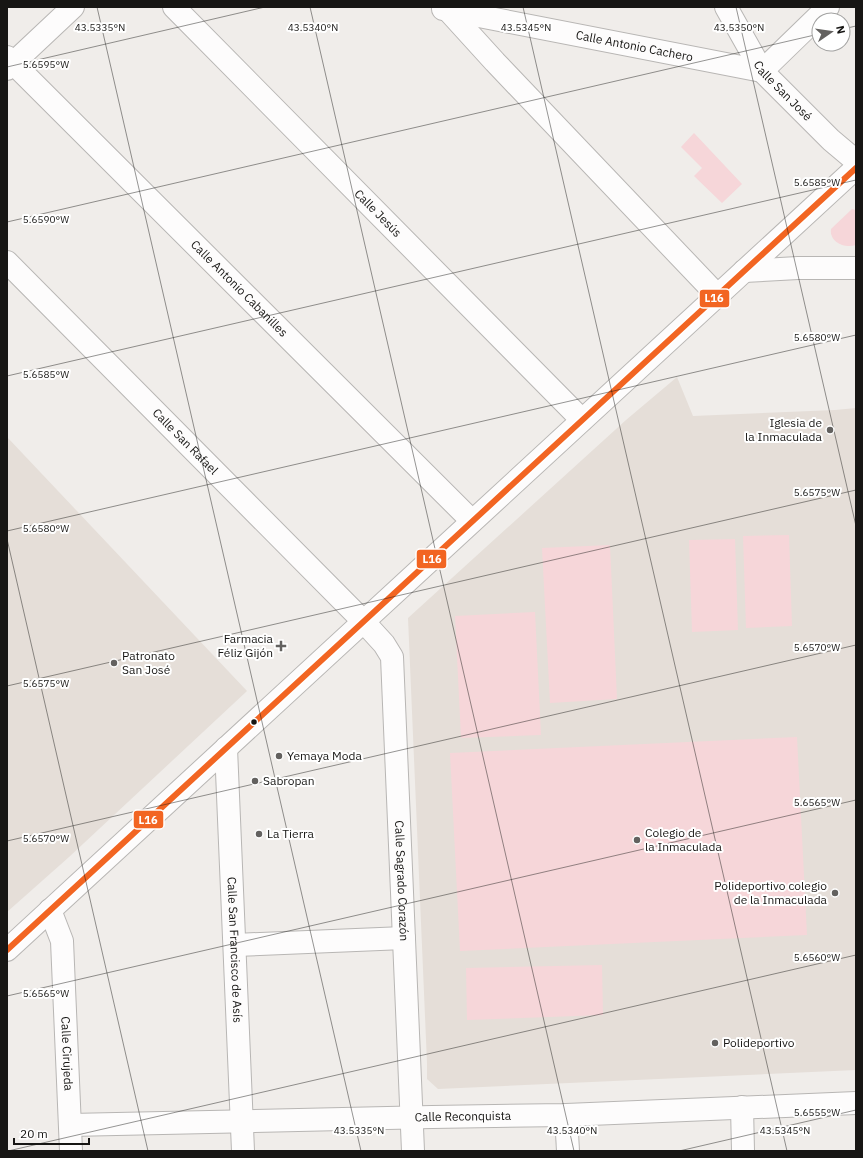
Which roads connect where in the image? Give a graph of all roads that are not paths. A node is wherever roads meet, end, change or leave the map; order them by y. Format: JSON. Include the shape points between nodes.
{"nodes":[{"id":1,"x":73,"y":7,"type":"edge"},
{"id":2,"x":174,"y":7,"type":"edge"},
{"id":3,"x":726,"y":7,"type":"edge"},
{"id":4,"x":828,"y":7,"type":"edge"},
{"id":5,"x":443,"y":8,"type":"edge"},
{"id":6,"x":9,"y":63,"type":"edge"},
{"id":7,"x":762,"y":72,"type":"junction"},
{"id":8,"x":856,"y":161,"type":"edge"},
{"id":9,"x":856,"y":168,"type":"edge"},
{"id":10,"x":7,"y":262,"type":"edge"},
{"id":11,"x":856,"y":268,"type":"edge"},
{"id":12,"x":744,"y":271,"type":"junction"},
{"id":13,"x":717,"y":295,"type":"junction"},
{"id":14,"x":582,"y":420,"type":"junction"},
{"id":15,"x":472,"y":522,"type":"junction"},
{"id":16,"x":363,"y":621,"type":"junction"},
{"id":17,"x":226,"y":748,"type":"junction"},
{"id":18,"x":50,"y":910,"type":"junction"},
{"id":19,"x":404,"y":938,"type":"junction"},
{"id":20,"x":235,"y":945,"type":"junction"},
{"id":21,"x":7,"y":950,"type":"edge"},
{"id":22,"x":856,"y":1103,"type":"edge"},
{"id":23,"x":742,"y":1107,"type":"junction"},
{"id":24,"x":566,"y":1115,"type":"junction"},
{"id":25,"x":412,"y":1118,"type":"junction"},
{"id":26,"x":242,"y":1121,"type":"junction"},
{"id":27,"x":70,"y":1125,"type":"junction"},
{"id":28,"x":71,"y":1151,"type":"edge"},
{"id":29,"x":243,"y":1151,"type":"edge"},
{"id":30,"x":413,"y":1151,"type":"edge"},
{"id":31,"x":568,"y":1151,"type":"edge"},
{"id":32,"x":743,"y":1151,"type":"edge"}],
"edges":[{"from":1,"to":6,"type":"street"},
{"from":2,"to":14,"type":"street","name":"Calle Jesús"},
{"from":3,"to":7,"type":"street","name":"Calle San José"},
{"from":4,"to":7,"type":"street"},
{"from":5,"to":7,"type":"street","name":"Calle Antonio Cachero"},
{"from":5,"to":13,"type":"street"},
{"from":6,"to":15,"type":"street","name":"Calle Antonio Cabanilles"},
{"from":7,"to":8,"type":"street","name":"Calle San José"},
{"from":9,"to":12,"type":"street"},
{"from":10,"to":16,"type":"street","name":"Calle San Rafael"},
{"from":11,"to":12,"type":"street"},
{"from":12,"to":13,"type":"street"},
{"from":13,"to":14,"type":"street"},
{"from":14,"to":15,"type":"street"},
{"from":15,"to":16,"type":"street"},
{"from":16,"to":17,"type":"street"},
{"from":16,"to":19,"type":"street","name":"Calle Sagrado Corazón","via":[[392,657]]},
{"from":17,"to":18,"type":"street"},
{"from":17,"to":20,"type":"street","name":"Calle San Francisco de Asís"},
{"from":18,"to":21,"type":"street"},
{"from":18,"to":27,"type":"street","name":"Calle Cirujeda","via":[[62,941]]},
{"from":19,"to":20,"type":"street"},
{"from":19,"to":25,"type":"street","name":"Calle Sagrado Corazón"},
{"from":20,"to":26,"type":"street","name":"Calle San Francisco de Asís"},
{"from":22,"to":23,"type":"street","name":"Calle Reconquista"},
{"from":23,"to":24,"type":"street","name":"Calle Reconquista"},
{"from":23,"to":32,"type":"street"},
{"from":24,"to":25,"type":"street","name":"Calle Reconquista"},
{"from":24,"to":31,"type":"street"},
{"from":25,"to":26,"type":"street","name":"Calle Reconquista"},
{"from":25,"to":30,"type":"street","name":"Calle Sagrado Corazón"},
{"from":26,"to":27,"type":"street","name":"Calle Reconquista"},
{"from":26,"to":29,"type":"street","name":"Calle San Francisco de Asís"},
{"from":27,"to":28,"type":"street","name":"Calle Cirujeda"}]}
